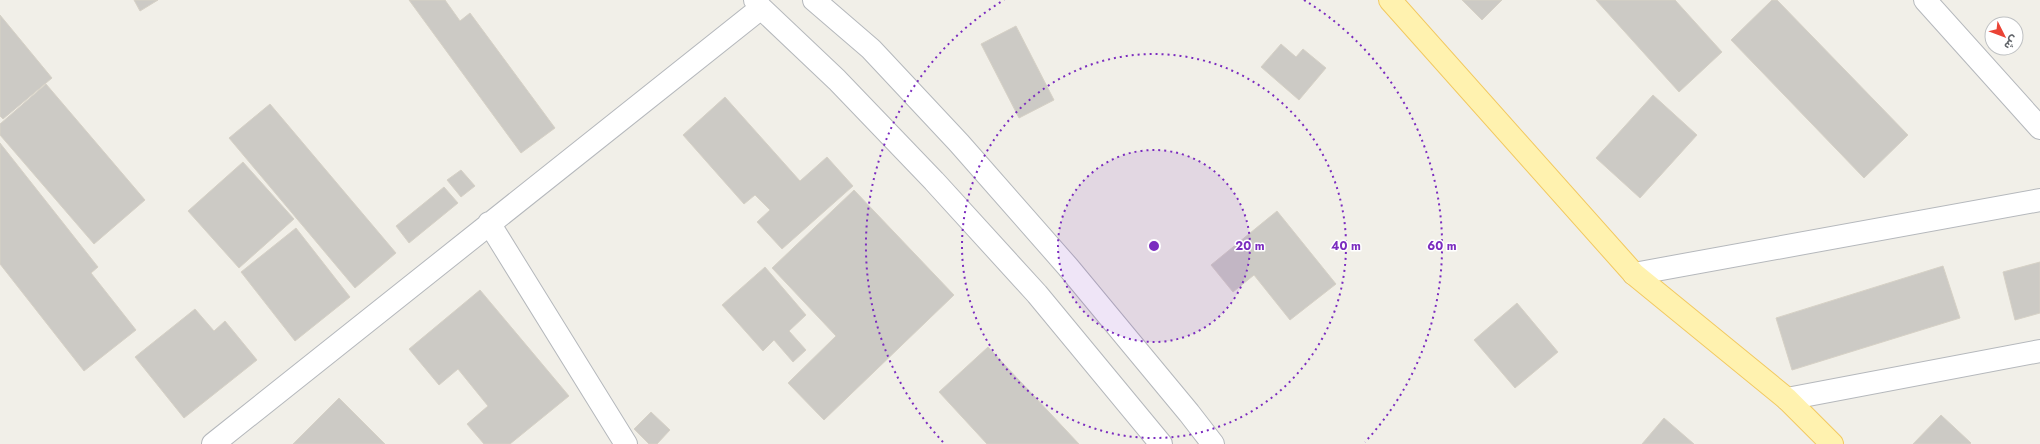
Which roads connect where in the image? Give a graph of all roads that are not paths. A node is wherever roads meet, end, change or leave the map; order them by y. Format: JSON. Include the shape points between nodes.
{"nodes":[{"id":1,"x":814,"y":0,"type":"edge"},
{"id":2,"x":1390,"y":0,"type":"edge"},
{"id":3,"x":1925,"y":0,"type":"edge"},
{"id":4,"x":758,"y":4,"type":"edge"},
{"id":5,"x":2040,"y":128,"type":"edge"},
{"id":6,"x":2040,"y":200,"type":"edge"},
{"id":7,"x":488,"y":223,"type":"junction"},
{"id":8,"x":1634,"y":274,"type":"junction"},
{"id":9,"x":2040,"y":351,"type":"edge"},
{"id":10,"x":1787,"y":398,"type":"junction"},
{"id":11,"x":212,"y":444,"type":"edge"},
{"id":12,"x":626,"y":444,"type":"edge"},
{"id":13,"x":1161,"y":444,"type":"edge"},
{"id":14,"x":1213,"y":444,"type":"edge"},
{"id":15,"x":1832,"y":444,"type":"edge"}],
"edges":[{"from":1,"to":14,"type":"street","via":[[870,49],[959,142],[1068,267]]},
{"from":2,"to":8,"type":"main road"},
{"from":3,"to":5,"type":"street"},
{"from":4,"to":7,"type":"street"},
{"from":4,"to":13,"type":"street","via":[[837,80],[1037,294]]},
{"from":6,"to":8,"type":"street"},
{"from":7,"to":11,"type":"street"},
{"from":7,"to":12,"type":"street"},
{"from":8,"to":10,"type":"main road"},
{"from":9,"to":10,"type":"street"},
{"from":10,"to":15,"type":"main road"}]}
